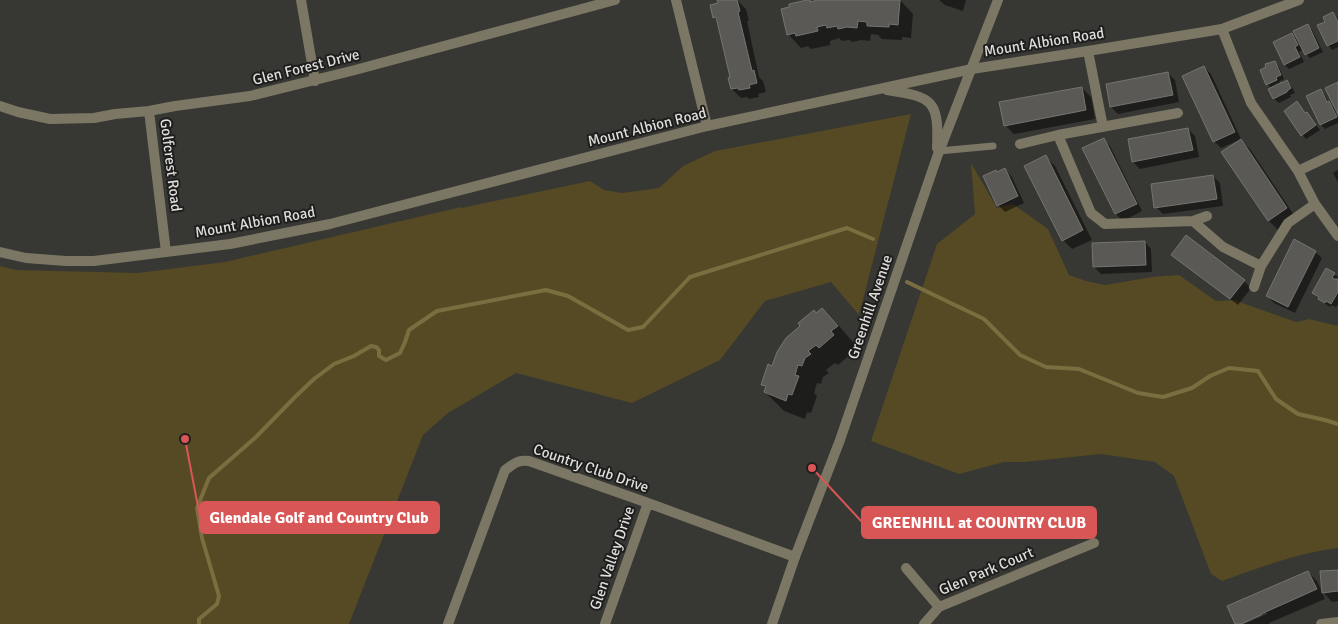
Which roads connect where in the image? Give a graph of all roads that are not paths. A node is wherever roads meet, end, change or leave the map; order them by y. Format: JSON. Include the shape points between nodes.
{"nodes":[{"id":1,"x":301,"y":0,"type":"edge"},
{"id":2,"x":614,"y":0,"type":"edge"},
{"id":3,"x":676,"y":0,"type":"edge"},
{"id":4,"x":998,"y":0,"type":"edge"},
{"id":5,"x":1299,"y":0,"type":"edge"},
{"id":6,"x":1222,"y":29,"type":"junction"},
{"id":7,"x":1088,"y":51,"type":"junction"},
{"id":8,"x":972,"y":69,"type":"junction"},
{"id":9,"x":315,"y":81,"type":"junction"},
{"id":10,"x":881,"y":90,"type":"junction"},
{"id":11,"x":0,"y":106,"type":"edge"},
{"id":12,"x":149,"y":112,"type":"junction"},
{"id":13,"x":1178,"y":113,"type":"dead end"},
{"id":14,"x":707,"y":126,"type":"junction"},
{"id":15,"x":1103,"y":127,"type":"junction"},
{"id":16,"x":1058,"y":135,"type":"junction"},
{"id":17,"x":1020,"y":144,"type":"dead end"},
{"id":18,"x":993,"y":146,"type":"dead end"},
{"id":19,"x":1338,"y":152,"type":"edge"},
{"id":20,"x":938,"y":154,"type":"junction"},
{"id":21,"x":1298,"y":172,"type":"junction"},
{"id":22,"x":1315,"y":204,"type":"junction"},
{"id":23,"x":1207,"y":216,"type":"dead end"},
{"id":24,"x":1193,"y":221,"type":"junction"},
{"id":25,"x":1338,"y":236,"type":"edge"},
{"id":26,"x":0,"y":252,"type":"edge"},
{"id":27,"x":166,"y":252,"type":"junction"},
{"id":28,"x":1261,"y":266,"type":"junction"},
{"id":29,"x":1254,"y":287,"type":"dead end"},
{"id":30,"x":648,"y":503,"type":"junction"},
{"id":31,"x":1094,"y":543,"type":"dead end"},
{"id":32,"x":795,"y":558,"type":"junction"},
{"id":33,"x":906,"y":568,"type":"dead end"},
{"id":34,"x":939,"y":607,"type":"junction"},
{"id":35,"x":1338,"y":622,"type":"edge"},
{"id":36,"x":448,"y":624,"type":"edge"},
{"id":37,"x":605,"y":624,"type":"edge"},
{"id":38,"x":772,"y":624,"type":"edge"},
{"id":39,"x":924,"y":624,"type":"edge"},
{"id":40,"x":1320,"y":624,"type":"edge"}],
"edges":[{"from":1,"to":9,"type":"street"},
{"from":2,"to":9,"type":"street","name":"Glen Forest Drive"},
{"from":3,"to":14,"type":"street"},
{"from":4,"to":8,"type":"street","name":"Greenhill Avenue"},
{"from":5,"to":6,"type":"street","name":"Mount Albion Road"},
{"from":6,"to":7,"type":"street","name":"Mount Albion Road"},
{"from":6,"to":21,"type":"street","via":[[1251,103]]},
{"from":7,"to":8,"type":"street","name":"Mount Albion Road"},
{"from":7,"to":15,"type":"street"},
{"from":8,"to":10,"type":"street","name":"Mount Albion Road"},
{"from":8,"to":20,"type":"street","name":"Greenhill Avenue"},
{"from":9,"to":12,"type":"street","name":"Glen Forest Drive","via":[[250,96]]},
{"from":10,"to":14,"type":"street","name":"Mount Albion Road"},
{"from":10,"to":20,"type":"street","via":[[912,94],[929,102],[936,112]]},
{"from":11,"to":12,"type":"street","name":"Glen Forest Drive","via":[[50,119]]},
{"from":12,"to":27,"type":"street","name":"Golfcrest Road"},
{"from":13,"to":15,"type":"street"},
{"from":14,"to":27,"type":"street","name":"Mount Albion Road","via":[[330,224],[230,244]]},
{"from":15,"to":16,"type":"street"},
{"from":16,"to":17,"type":"street"},
{"from":16,"to":24,"type":"street","via":[[1091,213],[1105,224]]},
{"from":18,"to":20,"type":"lane"},
{"from":19,"to":21,"type":"street"},
{"from":20,"to":32,"type":"street","name":"Greenhill Avenue","via":[[840,440]]},
{"from":21,"to":22,"type":"street"},
{"from":22,"to":25,"type":"street"},
{"from":22,"to":28,"type":"street","via":[[1288,223]]},
{"from":23,"to":24,"type":"street"},
{"from":24,"to":28,"type":"street","via":[[1223,247]]},
{"from":26,"to":27,"type":"street","name":"Mount Albion Road","via":[[66,261],[94,261]]},
{"from":28,"to":29,"type":"street"},
{"from":30,"to":32,"type":"street","name":"Country Club Drive"},
{"from":30,"to":36,"type":"street","name":"Country Club Drive","via":[[529,461],[515,462],[502,477]]},
{"from":30,"to":37,"type":"street","name":"Glen Valley Drive"},
{"from":31,"to":34,"type":"street","name":"Glen Park Court"},
{"from":32,"to":38,"type":"street","name":"Greenhill Avenue"},
{"from":33,"to":34,"type":"street"},
{"from":34,"to":39,"type":"street","name":"Glen Park Court"},
{"from":35,"to":40,"type":"street"}]}
